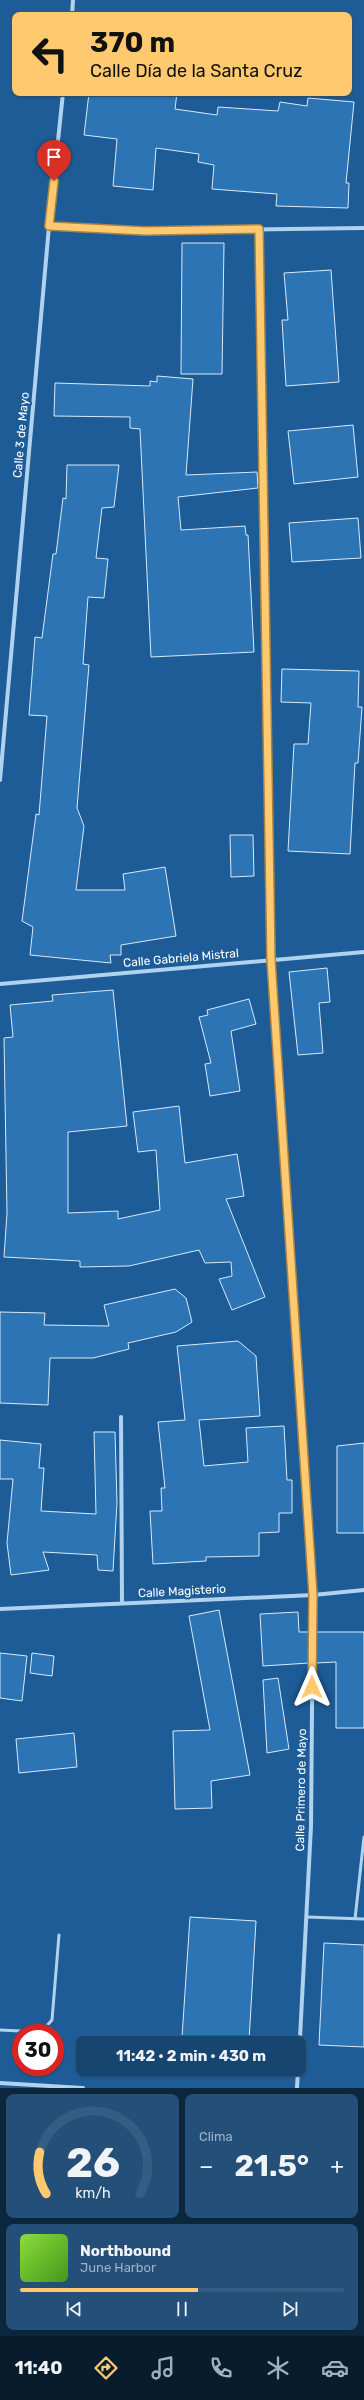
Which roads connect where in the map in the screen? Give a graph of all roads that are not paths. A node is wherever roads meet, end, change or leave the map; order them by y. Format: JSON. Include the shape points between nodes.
{"nodes":[{"id":1,"x":73,"y":0,"type":"edge"},
{"id":2,"x":72,"y":12,"type":"edge"},
{"id":3,"x":63,"y":96,"type":"edge"},
{"id":4,"x":49,"y":226,"type":"junction"},
{"id":5,"x":364,"y":228,"type":"edge"},
{"id":6,"x":259,"y":229,"type":"junction"},
{"id":7,"x":0,"y":780,"type":"edge"},
{"id":8,"x":364,"y":952,"type":"edge"},
{"id":9,"x":271,"y":960,"type":"junction"},
{"id":10,"x":0,"y":984,"type":"edge"},
{"id":11,"x":121,"y":1417,"type":"dead end"},
{"id":12,"x":364,"y":1590,"type":"edge"},
{"id":13,"x":313,"y":1595,"type":"junction"},
{"id":14,"x":122,"y":1603,"type":"junction"},
{"id":15,"x":0,"y":1609,"type":"edge"},
{"id":16,"x":364,"y":1838,"type":"edge"},
{"id":17,"x":307,"y":1917,"type":"junction"},
{"id":18,"x":355,"y":1919,"type":"junction"},
{"id":19,"x":364,"y":1919,"type":"edge"},
{"id":20,"x":59,"y":1935,"type":"dead end"},
{"id":21,"x":0,"y":2030,"type":"edge"},
{"id":22,"x":300,"y":2036,"type":"edge"},
{"id":23,"x":298,"y":2076,"type":"edge"},
{"id":24,"x":0,"y":2083,"type":"edge"},
{"id":25,"x":75,"y":2088,"type":"edge"},
{"id":26,"x":82,"y":2088,"type":"edge"},
{"id":27,"x":297,"y":2088,"type":"edge"}],
"edges":[{"from":1,"to":2,"type":"street"},
{"from":3,"to":4,"type":"street","name":"Calle 3 de Mayo"},
{"from":4,"to":6,"type":"street","via":[[145,231]]},
{"from":4,"to":7,"type":"street","name":"Calle 3 de Mayo"},
{"from":5,"to":6,"type":"street"},
{"from":6,"to":9,"type":"street","name":"Calle Primero de Mayo"},
{"from":8,"to":9,"type":"street","name":"Calle Gabriela Mistral"},
{"from":9,"to":10,"type":"street","name":"Calle Gabriela Mistral"},
{"from":9,"to":13,"type":"street","name":"Calle Primero de Mayo"},
{"from":11,"to":14,"type":"street"},
{"from":12,"to":13,"type":"street","name":"Calle Magisterio"},
{"from":13,"to":14,"type":"street","name":"Calle Magisterio"},
{"from":13,"to":17,"type":"street","name":"Calle Primero de Mayo","via":[[311,1826]]},
{"from":14,"to":15,"type":"street","name":"Calle Magisterio"},
{"from":16,"to":18,"type":"lane"},
{"from":17,"to":18,"type":"lane"},
{"from":17,"to":22,"type":"street","name":"Calle Primero de Mayo"},
{"from":18,"to":19,"type":"lane"},
{"from":20,"to":21,"type":"lane","via":[[52,2020],[41,2032]]},
{"from":23,"to":27,"type":"street"},
{"from":24,"to":25,"type":"street"},
{"from":25,"to":26,"type":"street"}]}
